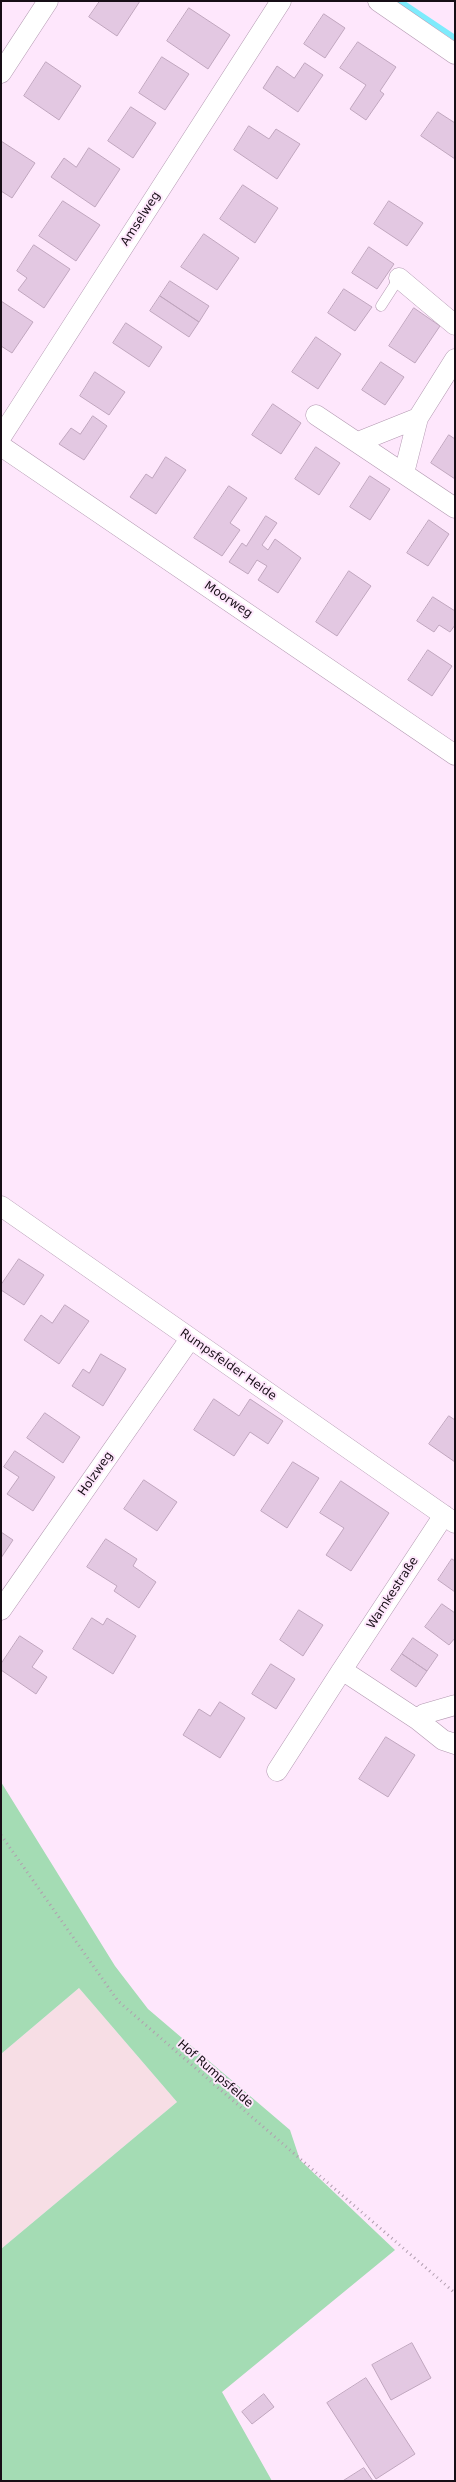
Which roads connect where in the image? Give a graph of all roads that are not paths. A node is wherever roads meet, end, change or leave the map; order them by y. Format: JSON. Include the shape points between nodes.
{"nodes":[{"id":1,"x":48,"y":1,"type":"edge"},
{"id":2,"x":281,"y":1,"type":"edge"},
{"id":3,"x":378,"y":1,"type":"edge"},
{"id":4,"x":455,"y":54,"type":"edge"},
{"id":5,"x":1,"y":73,"type":"edge"},
{"id":6,"x":399,"y":278,"type":"joint"},
{"id":7,"x":381,"y":306,"type":"dead end"},
{"id":8,"x":455,"y":325,"type":"edge"},
{"id":9,"x":455,"y":358,"type":"edge"},
{"id":10,"x":316,"y":415,"type":"dead end"},
{"id":11,"x":418,"y":418,"type":"junction"},
{"id":12,"x":1,"y":437,"type":"edge"},
{"id":13,"x":358,"y":442,"type":"junction"},
{"id":14,"x":1,"y":446,"type":"edge"},
{"id":15,"x":404,"y":473,"type":"junction"},
{"id":16,"x":455,"y":508,"type":"edge"},
{"id":17,"x":455,"y":755,"type":"edge"},
{"id":18,"x":1,"y":1206,"type":"edge"},
{"id":19,"x":190,"y":1339,"type":"junction"},
{"id":20,"x":449,"y":1519,"type":"edge"},
{"id":21,"x":1,"y":1610,"type":"edge"},
{"id":22,"x":342,"y":1670,"type":"junction"},
{"id":23,"x":455,"y":1705,"type":"edge"},
{"id":24,"x":418,"y":1720,"type":"junction"},
{"id":25,"x":455,"y":1744,"type":"edge"},
{"id":26,"x":277,"y":1771,"type":"dead end"}],
"edges":[{"from":1,"to":5,"type":"street"},
{"from":2,"to":12,"type":"street","name":"Amselweg"},
{"from":3,"to":4,"type":"street"},
{"from":6,"to":7,"type":"lane"},
{"from":6,"to":8,"type":"street"},
{"from":9,"to":11,"type":"street"},
{"from":10,"to":13,"type":"street"},
{"from":11,"to":13,"type":"street"},
{"from":11,"to":15,"type":"street"},
{"from":13,"to":15,"type":"street"},
{"from":14,"to":17,"type":"street","name":"Moorweg"},
{"from":15,"to":16,"type":"street"},
{"from":18,"to":19,"type":"street","name":"Rumpsfelder Heide"},
{"from":19,"to":20,"type":"street","name":"Rumpsfelder Heide"},
{"from":19,"to":21,"type":"street","name":"Holzweg"},
{"from":20,"to":22,"type":"street","name":"Warnkestraße"},
{"from":22,"to":24,"type":"street"},
{"from":22,"to":26,"type":"street","name":"Warnkestraße"},
{"from":23,"to":24,"type":"street","via":[[424,1714]]},
{"from":24,"to":25,"type":"street","via":[[443,1740]]}]}
